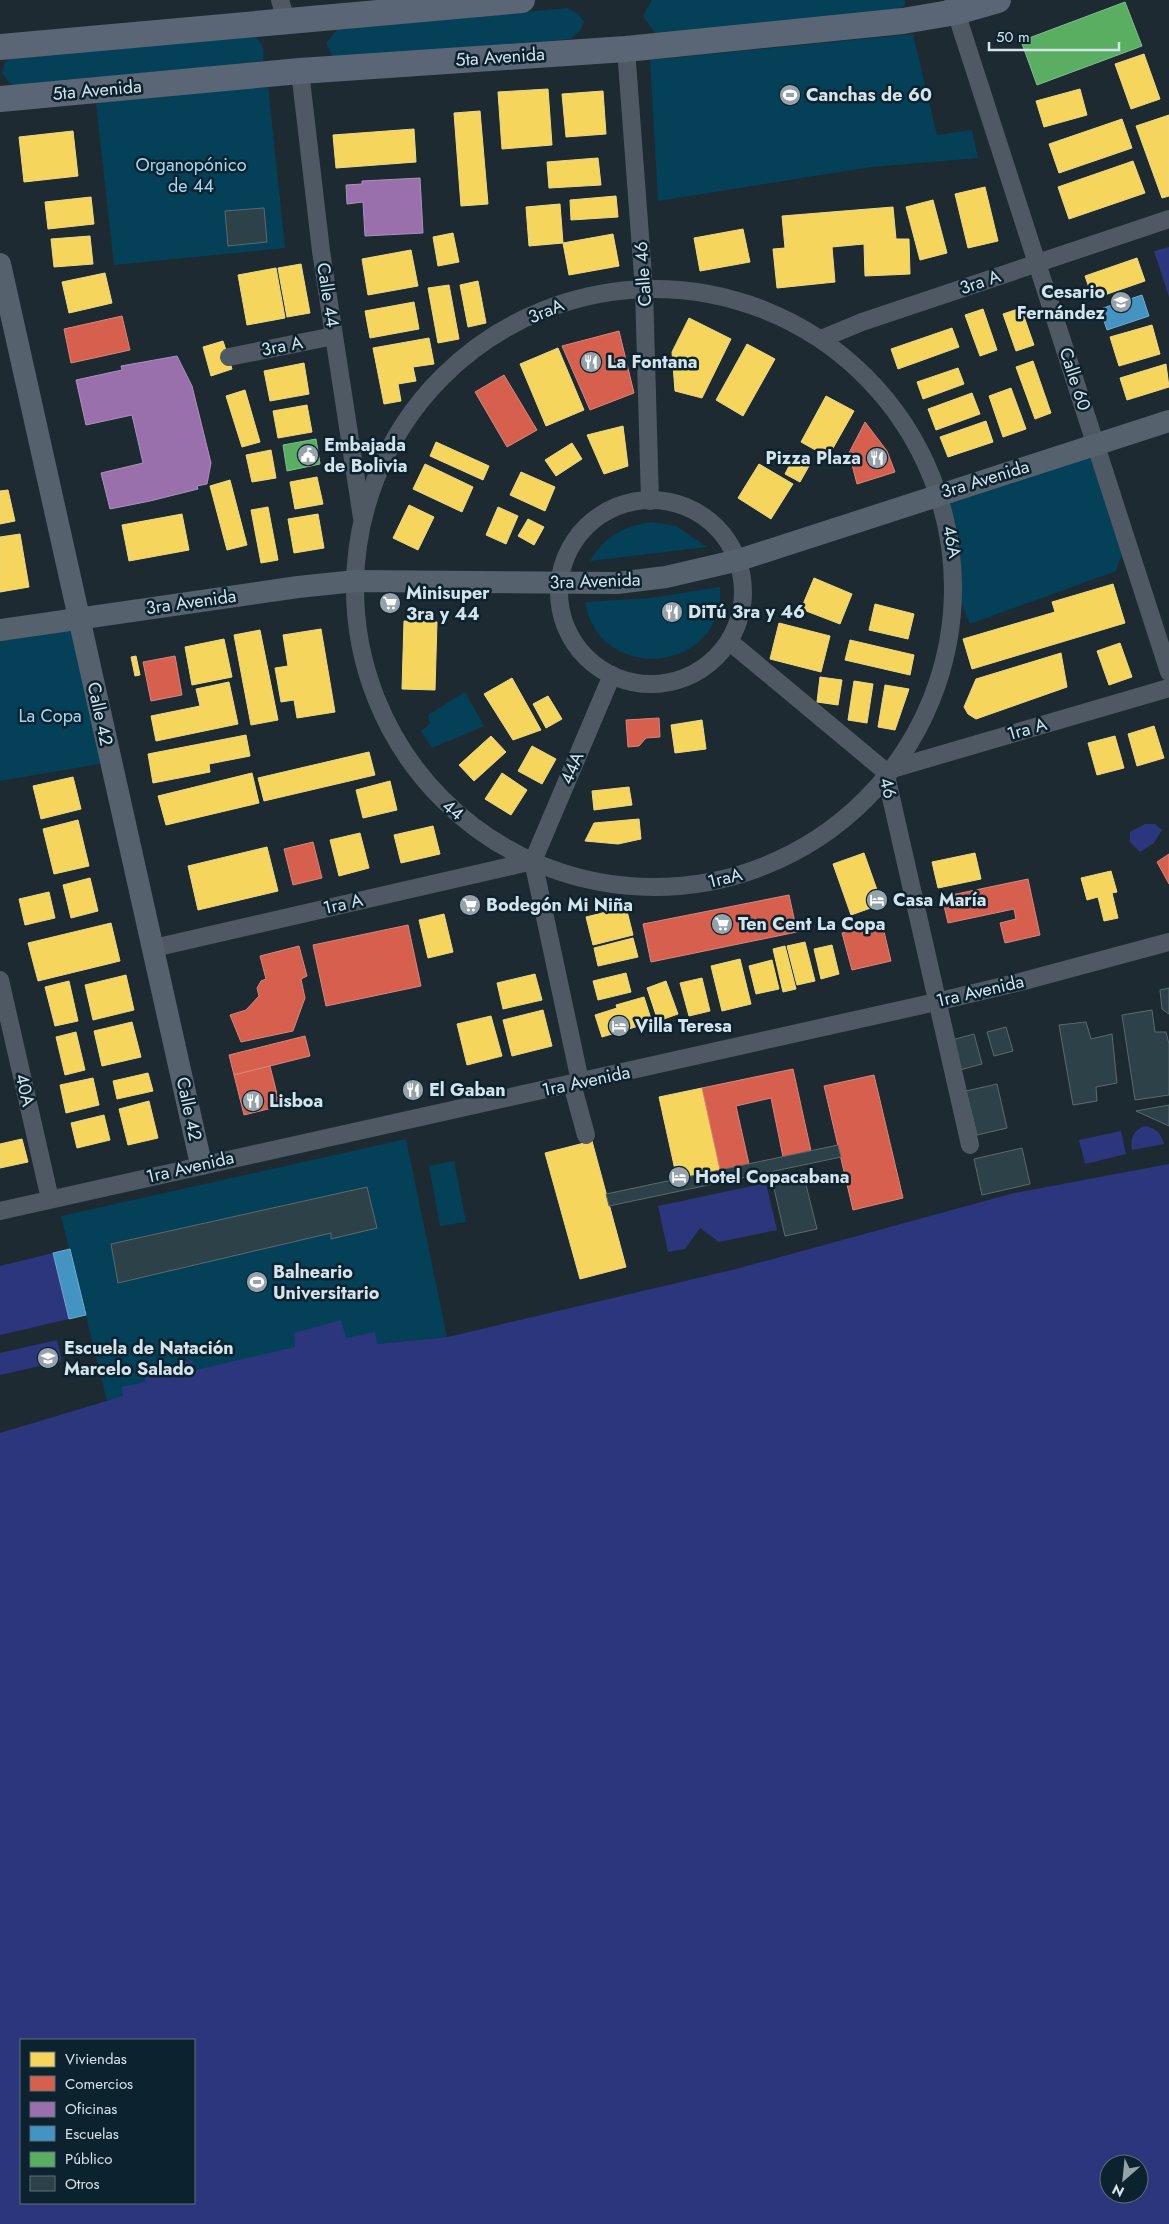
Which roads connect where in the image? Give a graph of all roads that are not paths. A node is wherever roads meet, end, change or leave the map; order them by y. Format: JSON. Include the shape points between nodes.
{"nodes":[{"id":1,"x":522,"y":0,"type":"edge"},
{"id":2,"x":998,"y":0,"type":"edge"},
{"id":3,"x":954,"y":6,"type":"edge"},
{"id":4,"x":283,"y":10,"type":"edge"},
{"id":5,"x":0,"y":47,"type":"edge"},
{"id":6,"x":626,"y":48,"type":"junction"},
{"id":7,"x":300,"y":71,"type":"junction"},
{"id":8,"x":0,"y":100,"type":"edge"},
{"id":9,"x":1169,"y":219,"type":"edge"},
{"id":10,"x":1037,"y":263,"type":"junction"},
{"id":11,"x":0,"y":264,"type":"edge"},
{"id":12,"x":644,"y":288,"type":"junction"},
{"id":13,"x":334,"y":336,"type":"junction"},
{"id":14,"x":821,"y":339,"type":"junction"},
{"id":15,"x":229,"y":356,"type":"dead end"},
{"id":16,"x":1169,"y":421,"type":"edge"},
{"id":17,"x":1096,"y":445,"type":"junction"},
{"id":18,"x":941,"y":493,"type":"junction"},
{"id":19,"x":650,"y":501,"type":"junction"},
{"id":20,"x":362,"y":518,"type":"junction"},
{"id":21,"x":739,"y":560,"type":"junction"},
{"id":22,"x":356,"y":581,"type":"junction"},
{"id":23,"x":560,"y":584,"type":"junction"},
{"id":24,"x":79,"y":620,"type":"junction"},
{"id":25,"x":0,"y":630,"type":"edge"},
{"id":26,"x":730,"y":642,"type":"junction"},
{"id":27,"x":1169,"y":672,"type":"edge"},
{"id":28,"x":612,"y":675,"type":"junction"},
{"id":29,"x":1169,"y":688,"type":"edge"},
{"id":30,"x":885,"y":771,"type":"junction"},
{"id":31,"x":533,"y":861,"type":"junction"},
{"id":32,"x":1169,"y":942,"type":"edge"},
{"id":33,"x":154,"y":948,"type":"junction"},
{"id":34,"x":0,"y":980,"type":"edge"},
{"id":35,"x":936,"y":1002,"type":"junction"},
{"id":36,"x":576,"y":1083,"type":"junction"},
{"id":37,"x":586,"y":1135,"type":"dead end"},
{"id":38,"x":970,"y":1146,"type":"dead end"},
{"id":39,"x":201,"y":1164,"type":"junction"},
{"id":40,"x":50,"y":1199,"type":"junction"},
{"id":41,"x":0,"y":1211,"type":"edge"}],
"edges":[{"from":1,"to":4,"type":"highway"},
{"from":2,"to":3,"type":"highway","name":"5ta Avenida"},
{"from":3,"to":6,"type":"highway","name":"5ta Avenida","via":[[903,21]]},
{"from":3,"to":10,"type":"street","name":"Calle 60"},
{"from":4,"to":5,"type":"highway"},
{"from":6,"to":7,"type":"highway","name":"5ta Avenida"},
{"from":6,"to":12,"type":"street","name":"Calle 46"},
{"from":7,"to":8,"type":"highway","name":"5ta Avenida"},
{"from":7,"to":13,"type":"street","name":"Calle 44"},
{"from":9,"to":10,"type":"street","name":"3ra A"},
{"from":10,"to":14,"type":"street","name":"3ra A"},
{"from":10,"to":17,"type":"street","name":"Calle 60"},
{"from":11,"to":24,"type":"main road","name":"Calle 42"},
{"from":12,"to":14,"type":"street","name":"3raA","via":[[692,291],[739,301],[784,318]]},
{"from":12,"to":19,"type":"street","name":"Calle 46"},
{"from":12,"to":20,"type":"street","name":"3raA","via":[[574,299],[507,327],[449,370],[403,424]]},
{"from":13,"to":15,"type":"street","name":"3ra A"},
{"from":13,"to":20,"type":"street","name":"Calle 44"},
{"from":14,"to":18,"type":"street","name":"46A","via":[[874,388],[913,442]]},
{"from":16,"to":17,"type":"main road","name":"3ra Avenida"},
{"from":17,"to":18,"type":"main road","name":"3ra Avenida"},
{"from":17,"to":27,"type":"street","name":"Calle 60"},
{"from":18,"to":21,"type":"main road","name":"3ra Avenida"},
{"from":18,"to":30,"type":"street","name":"46A","via":[[958,577],[953,643],[934,698],[916,733]]},
{"from":19,"to":21,"type":"street","via":[[681,505],[704,516],[721,532]]},
{"from":19,"to":23,"type":"street","via":[[632,502],[609,510],[589,524],[573,543],[563,565]]},
{"from":20,"to":22,"type":"street","name":"44"},
{"from":21,"to":23,"type":"main road","name":"3ra Avenida","via":[[666,577],[617,584]]},
{"from":21,"to":26,"type":"street","via":[[744,597],[740,620]]},
{"from":22,"to":23,"type":"main road","name":"3ra Avenida"},
{"from":22,"to":24,"type":"main road","name":"3ra Avenida"},
{"from":22,"to":31,"type":"street","name":"44","via":[[359,639],[373,696],[399,749],[436,795],[481,833]]},
{"from":23,"to":28,"type":"street","via":[[562,614],[571,637],[586,657]]},
{"from":24,"to":25,"type":"main road","name":"3ra Avenida"},
{"from":24,"to":33,"type":"main road","name":"Calle 42"},
{"from":26,"to":28,"type":"street","via":[[696,674],[674,682],[650,685]]},
{"from":26,"to":30,"type":"street","name":"46"},
{"from":28,"to":31,"type":"street","name":"44A"},
{"from":29,"to":30,"type":"street","name":"1ra A"},
{"from":30,"to":31,"type":"street","name":"1raA","via":[[832,829],[763,868],[687,887],[608,885]]},
{"from":30,"to":35,"type":"street","name":"46"},
{"from":31,"to":33,"type":"street","name":"1ra A"},
{"from":31,"to":36,"type":"street"},
{"from":32,"to":35,"type":"street","name":"1ra Avenida"},
{"from":33,"to":39,"type":"main road","name":"Calle 42"},
{"from":34,"to":40,"type":"street","name":"40A"},
{"from":35,"to":36,"type":"street","name":"1ra Avenida"},
{"from":35,"to":38,"type":"street","name":"46"},
{"from":36,"to":37,"type":"street"},
{"from":36,"to":39,"type":"street","name":"1ra Avenida"},
{"from":39,"to":40,"type":"street","name":"1ra Avenida"},
{"from":40,"to":41,"type":"street","name":"1ra Avenida"}]}
